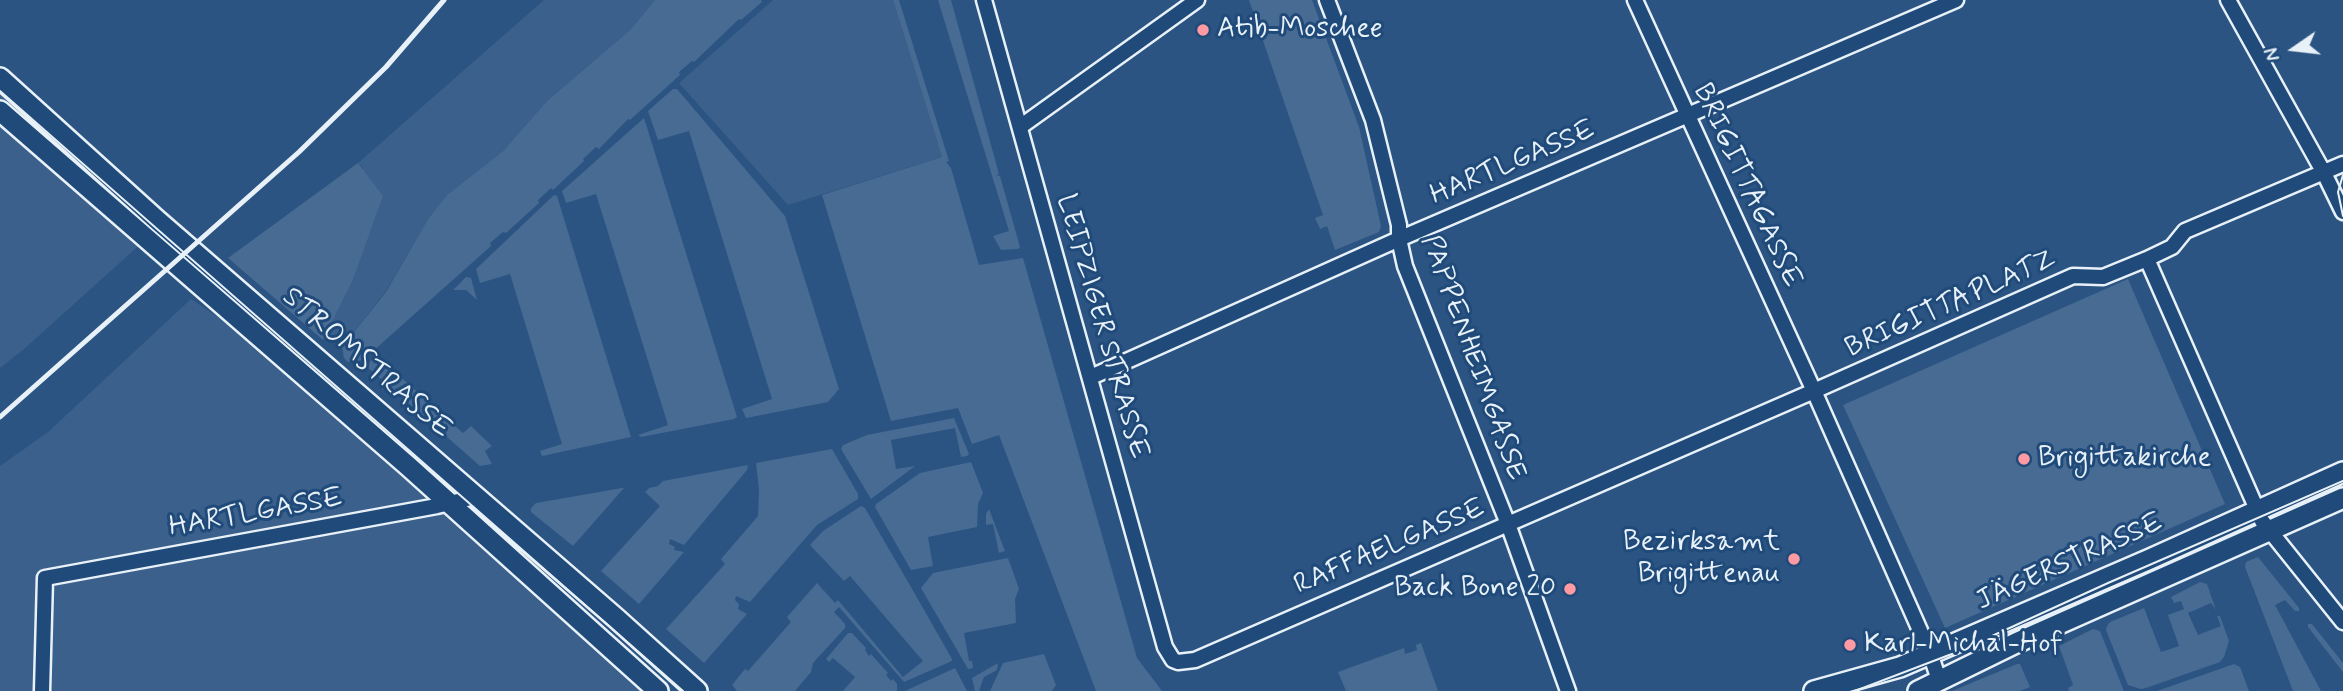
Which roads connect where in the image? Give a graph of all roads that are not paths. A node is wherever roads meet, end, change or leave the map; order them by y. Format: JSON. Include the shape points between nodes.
{"nodes":[{"id":1,"x":984,"y":0,"type":"edge"},
{"id":2,"x":1197,"y":0,"type":"edge"},
{"id":3,"x":1327,"y":0,"type":"edge"},
{"id":4,"x":1635,"y":0,"type":"edge"},
{"id":5,"x":2228,"y":0,"type":"edge"},
{"id":6,"x":1946,"y":2,"type":"edge"},
{"id":7,"x":0,"y":78,"type":"edge"},
{"id":8,"x":0,"y":111,"type":"edge"},
{"id":9,"x":1687,"y":116,"type":"junction"},
{"id":10,"x":1020,"y":127,"type":"junction"},
{"id":11,"x":2343,"y":164,"type":"edge"},
{"id":12,"x":2324,"y":173,"type":"junction"},
{"id":13,"x":2343,"y":212,"type":"edge"},
{"id":14,"x":1399,"y":239,"type":"junction"},
{"id":15,"x":2147,"y":259,"type":"junction"},
{"id":16,"x":1091,"y":376,"type":"junction"},
{"id":17,"x":1814,"y":391,"type":"junction"},
{"id":18,"x":2343,"y":472,"type":"edge"},
{"id":19,"x":475,"y":496,"type":"junction"},
{"id":20,"x":2343,"y":498,"type":"edge"},
{"id":21,"x":448,"y":504,"type":"junction"},
{"id":22,"x":2258,"y":511,"type":"junction"},
{"id":23,"x":1508,"y":524,"type":"junction"},
{"id":24,"x":2270,"y":530,"type":"junction"},
{"id":25,"x":2343,"y":622,"type":"edge"},
{"id":26,"x":1930,"y":653,"type":"junction"},
{"id":27,"x":1178,"y":662,"type":"joint"},
{"id":28,"x":1939,"y":680,"type":"junction"},
{"id":29,"x":42,"y":691,"type":"edge"},
{"id":30,"x":658,"y":691,"type":"edge"},
{"id":31,"x":697,"y":691,"type":"edge"},
{"id":32,"x":1568,"y":691,"type":"edge"},
{"id":33,"x":1814,"y":691,"type":"edge"},
{"id":34,"x":1918,"y":691,"type":"edge"}],
"edges":[{"from":1,"to":10,"type":"street","name":"LEIPZIGER STRASSE"},
{"from":2,"to":10,"type":"street"},
{"from":3,"to":14,"type":"street","name":"PAPPENHEIMGASSE","via":[[1373,120]]},
{"from":4,"to":9,"type":"street","name":"BRIGITTAGASSE"},
{"from":5,"to":12,"type":"street"},
{"from":6,"to":9,"type":"street","name":"HARTLGASSE"},
{"from":7,"to":19,"type":"main road","name":"STROMSTRASSE"},
{"from":8,"to":21,"type":"main road","name":"STROMSTRASSE"},
{"from":9,"to":14,"type":"street","name":"HARTLGASSE"},
{"from":9,"to":17,"type":"street","name":"BRIGITTAGASSE"},
{"from":10,"to":16,"type":"street","name":"LEIPZIGER STRASSE"},
{"from":11,"to":12,"type":"street"},
{"from":12,"to":13,"type":"street"},
{"from":12,"to":15,"type":"street","via":[[2185,232],[2172,247]]},
{"from":14,"to":16,"type":"street","name":"HARTLGASSE"},
{"from":14,"to":23,"type":"street","name":"PAPPENHEIMGASSE","via":[[1405,266]]},
{"from":15,"to":17,"type":"street","name":"BRIGITTAPLATZ","via":[[2103,277],[2073,276]]},
{"from":15,"to":22,"type":"street"},
{"from":16,"to":27,"type":"street","name":"LEIPZIGER STRASSE","via":[[1165,647]]},
{"from":17,"to":23,"type":"street","name":"RAFFAELGASSE"},
{"from":17,"to":26,"type":"street"},
{"from":18,"to":22,"type":"main road","name":"JÄGERSTRASSE"},
{"from":19,"to":21,"type":"street","name":"HARTLGASSE"},
{"from":19,"to":31,"type":"main road","name":"STROMSTRASSE"},
{"from":20,"to":24,"type":"main road","name":"JÄGERSTRASSE"},
{"from":21,"to":29,"type":"street","name":"HARTLGASSE","via":[[45,578]]},
{"from":21,"to":30,"type":"main road","name":"STROMSTRASSE"},
{"from":22,"to":24,"type":"street"},
{"from":22,"to":26,"type":"main road","name":"JÄGERSTRASSE"},
{"from":23,"to":27,"type":"street","name":"RAFFAELGASSE","via":[[1195,660]]},
{"from":23,"to":32,"type":"street","name":"PAPPENHEIMGASSE"},
{"from":24,"to":25,"type":"street"},
{"from":24,"to":28,"type":"main road","name":"JÄGERSTRASSE"},
{"from":26,"to":28,"type":"street"},
{"from":26,"to":33,"type":"main road","name":"JÄGERSTRASSE","via":[[1900,667]]},
{"from":28,"to":34,"type":"main road","name":"JÄGERSTRASSE"}]}
